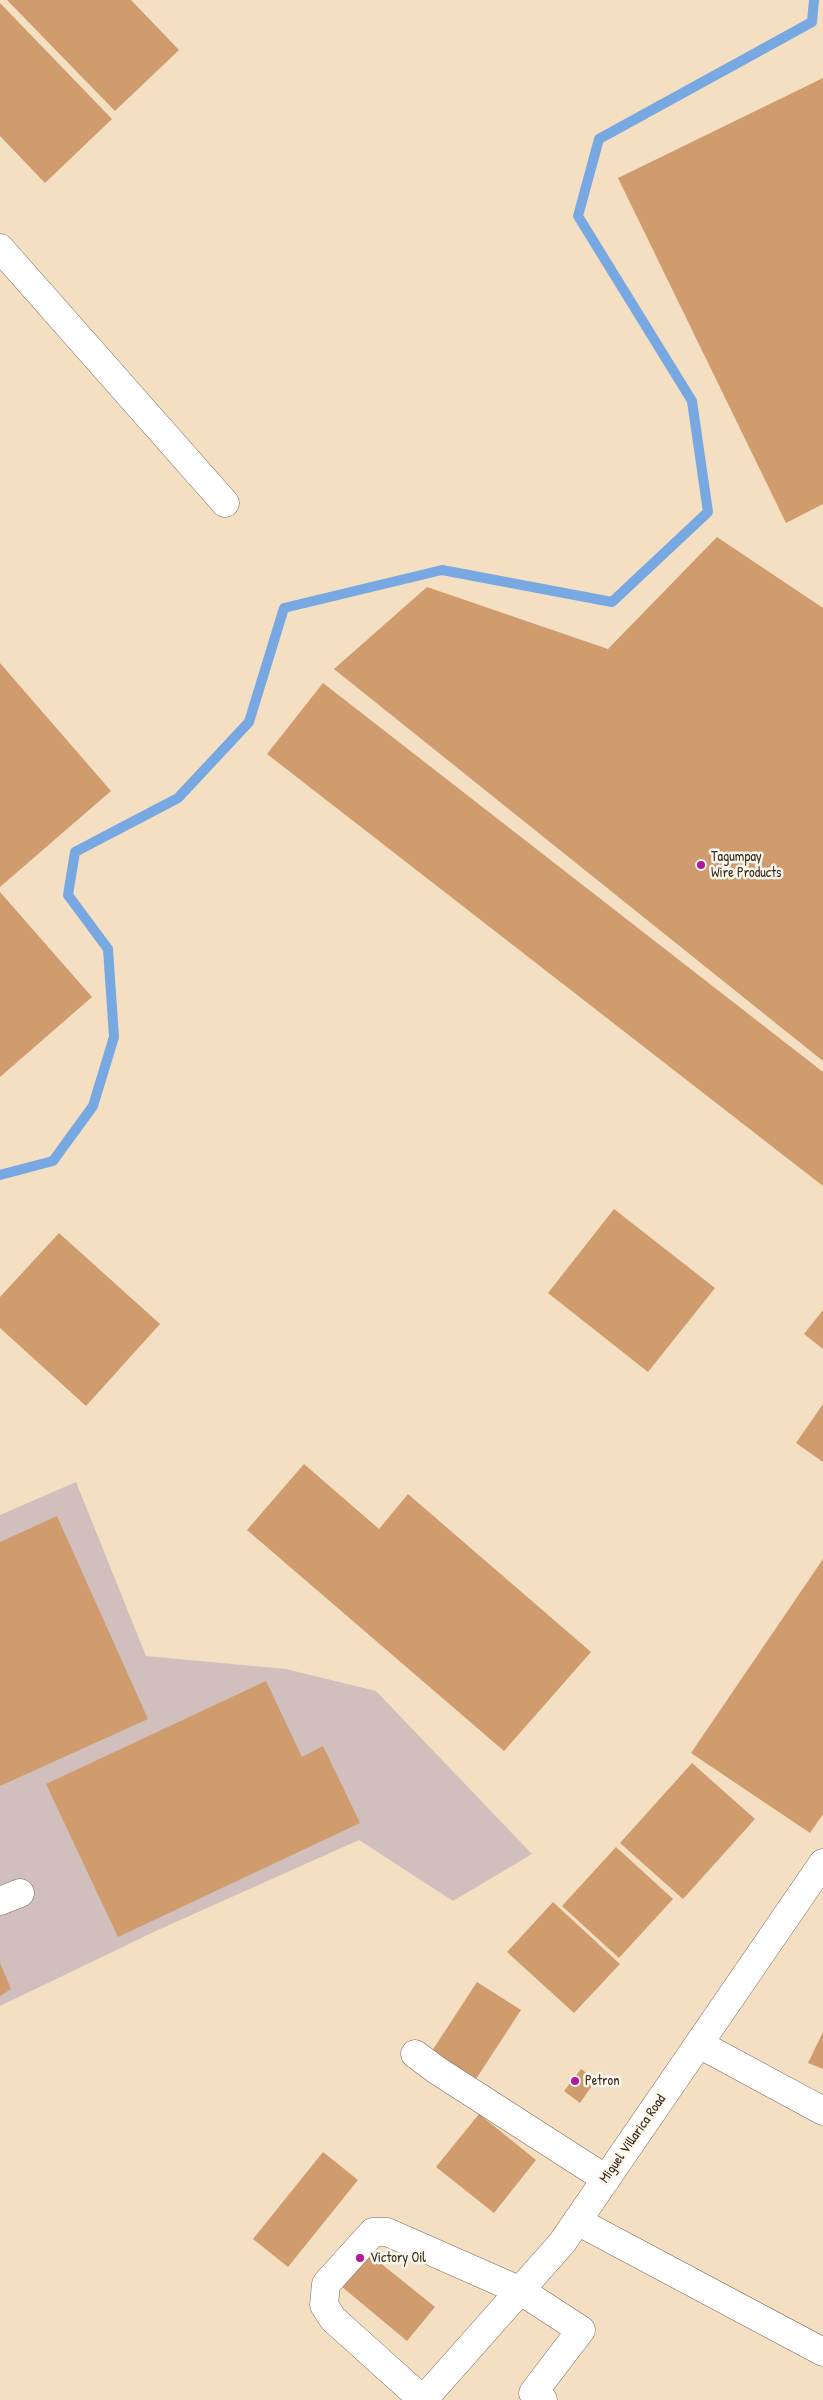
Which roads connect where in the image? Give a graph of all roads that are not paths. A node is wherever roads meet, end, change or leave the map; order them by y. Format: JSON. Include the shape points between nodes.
{"nodes":[{"id":1,"x":0,"y":248,"type":"edge"},
{"id":2,"x":225,"y":503,"type":"dead end"},
{"id":3,"x":823,"y":1863,"type":"edge"},
{"id":4,"x":700,"y":2044,"type":"junction"},
{"id":5,"x":415,"y":2054,"type":"dead end"},
{"id":6,"x":823,"y":2111,"type":"edge"},
{"id":7,"x":606,"y":2179,"type":"junction"},
{"id":8,"x":577,"y":2221,"type":"junction"},
{"id":9,"x":521,"y":2291,"type":"junction"},
{"id":10,"x":823,"y":2352,"type":"edge"},
{"id":11,"x":423,"y":2400,"type":"edge"},
{"id":12,"x":543,"y":2400,"type":"edge"}],
"edges":[{"from":1,"to":2,"type":"main road"},
{"from":3,"to":4,"type":"main road","name":"Miguel Villarica Road"},
{"from":4,"to":6,"type":"main road"},
{"from":4,"to":7,"type":"main road","name":"Miguel Villarica Road"},
{"from":5,"to":7,"type":"main road"},
{"from":7,"to":8,"type":"main road","name":"Miguel Villarica Road"},
{"from":8,"to":9,"type":"main road","name":"Miguel Villarica Road"},
{"from":8,"to":10,"type":"main road"},
{"from":9,"to":11,"type":"main road","name":"Miguel Villarica Road"},
{"from":9,"to":11,"type":"main road","via":[[387,2232],[373,2232],[326,2284],[324,2306],[333,2319]]},
{"from":9,"to":12,"type":"main road","via":[[581,2330],[534,2393]]}]}
